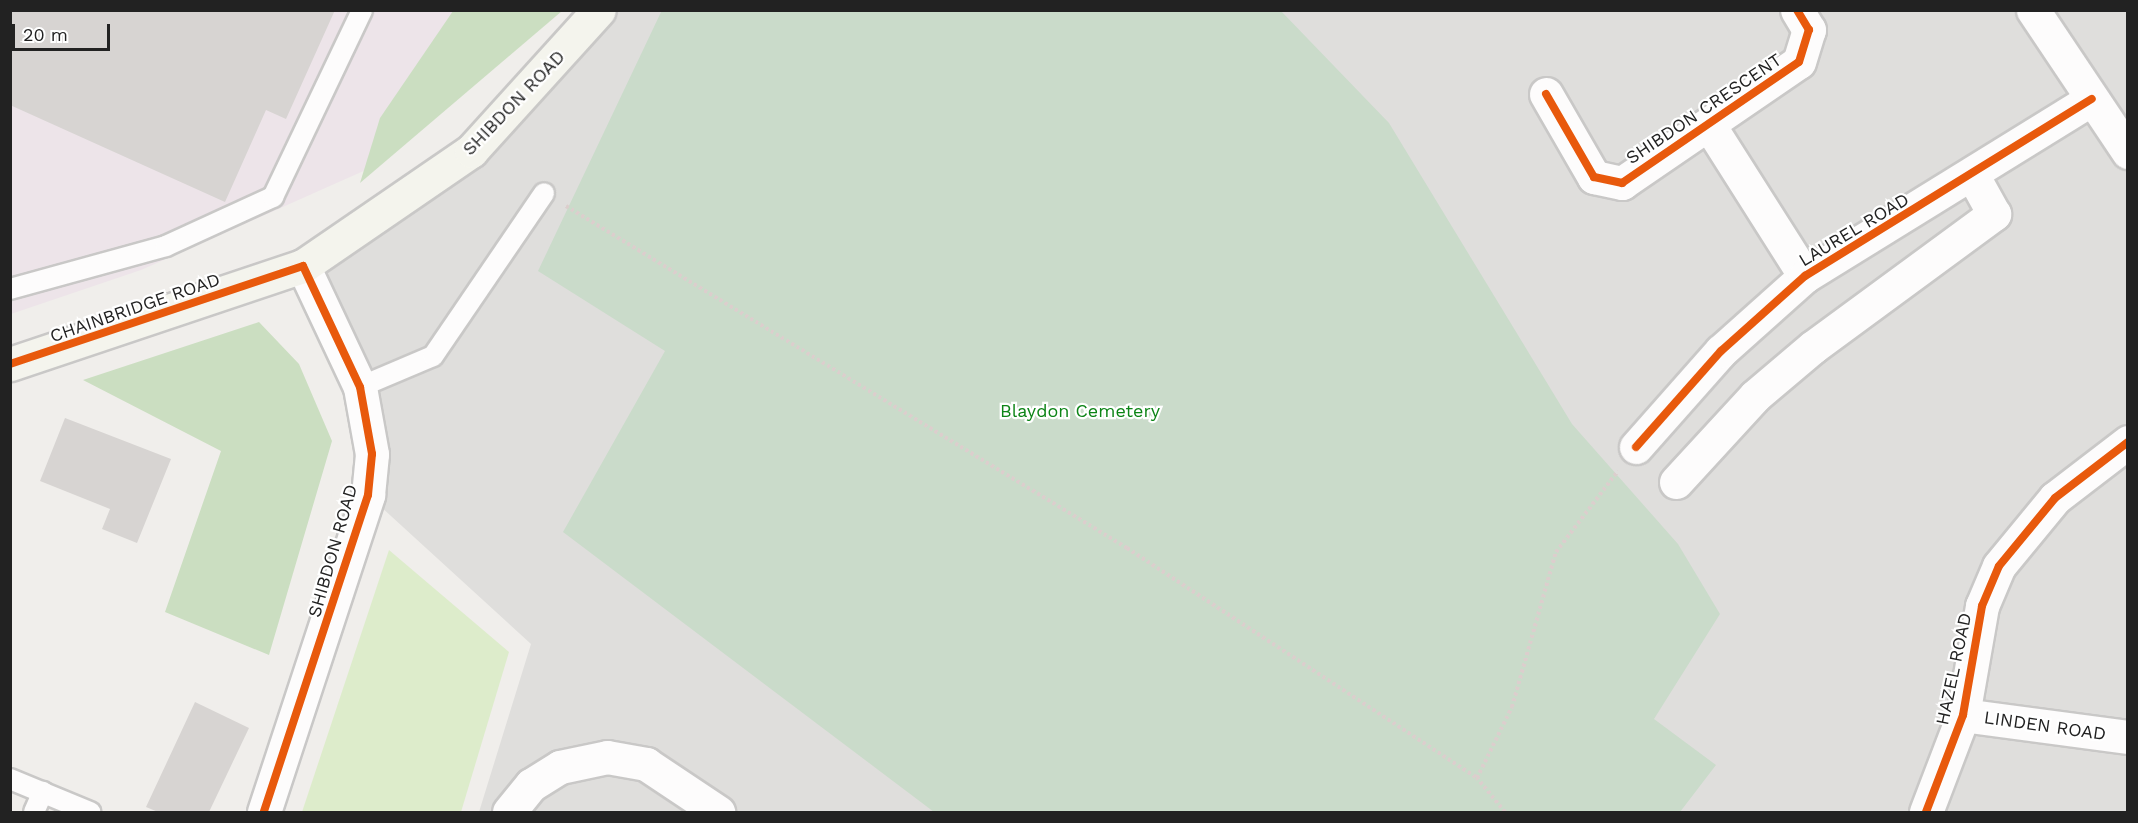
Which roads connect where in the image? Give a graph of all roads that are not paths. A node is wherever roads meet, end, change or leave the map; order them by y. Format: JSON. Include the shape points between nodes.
{"nodes":[{"id":1,"x":362,"y":10,"type":"edge"},
{"id":2,"x":600,"y":10,"type":"edge"},
{"id":3,"x":1797,"y":10,"type":"edge"},
{"id":4,"x":2033,"y":10,"type":"edge"},
{"id":5,"x":1546,"y":94,"type":"dead end"},
{"id":6,"x":2092,"y":99,"type":"junction"},
{"id":7,"x":1709,"y":125,"type":"junction"},
{"id":8,"x":2127,"y":152,"type":"edge"},
{"id":9,"x":1973,"y":176,"type":"junction"},
{"id":10,"x":544,"y":192,"type":"road end"},
{"id":11,"x":303,"y":266,"type":"junction"},
{"id":12,"x":1805,"y":276,"type":"junction"},
{"id":13,"x":10,"y":289,"type":"edge"},
{"id":14,"x":10,"y":364,"type":"edge"},
{"id":15,"x":360,"y":387,"type":"junction"},
{"id":16,"x":2127,"y":442,"type":"edge"},
{"id":17,"x":1636,"y":447,"type":"road end"},
{"id":18,"x":1676,"y":482,"type":"dead end"},
{"id":19,"x":1963,"y":715,"type":"junction"},
{"id":20,"x":2127,"y":737,"type":"edge"},
{"id":21,"x":10,"y":778,"type":"edge"},
{"id":22,"x":43,"y":792,"type":"junction"},
{"id":23,"x":34,"y":813,"type":"edge"},
{"id":24,"x":90,"y":813,"type":"edge"},
{"id":25,"x":264,"y":813,"type":"edge"},
{"id":26,"x":509,"y":813,"type":"edge"},
{"id":27,"x":717,"y":813,"type":"edge"},
{"id":28,"x":1926,"y":813,"type":"edge"}],
"edges":[{"from":1,"to":13,"type":"lane","via":[[273,197],[166,246]]},
{"from":2,"to":11,"type":"main road","name":"SHIBDON ROAD","via":[[471,151]]},
{"from":3,"to":7,"type":"street","name":"SHIBDON CRESCENT","via":[[1809,30],[1799,62]]},
{"from":4,"to":6,"type":"street"},
{"from":5,"to":7,"type":"street","name":"SHIBDON CRESCENT","via":[[1594,177],[1622,183]]},
{"from":6,"to":8,"type":"street"},
{"from":6,"to":9,"type":"street","name":"LAUREL ROAD"},
{"from":7,"to":12,"type":"street","name":"SHIBDON CRESCENT"},
{"from":9,"to":12,"type":"street","name":"LAUREL ROAD"},
{"from":9,"to":18,"type":"street","via":[[1994,214],[1813,347],[1755,396]]},
{"from":10,"to":15,"type":"lane","via":[[433,356]]},
{"from":11,"to":14,"type":"main road","name":"CHAINBRIDGE ROAD"},
{"from":11,"to":15,"type":"street","name":"SHIBDON ROAD"},
{"from":12,"to":17,"type":"street","name":"LAUREL ROAD","via":[[1720,351]]},
{"from":15,"to":25,"type":"street","name":"SHIBDON ROAD","via":[[372,454],[368,495]]},
{"from":16,"to":19,"type":"street","name":"HAZEL ROAD","via":[[2055,498],[1999,566],[1982,606]]},
{"from":19,"to":20,"type":"street","name":"LINDEN ROAD"},
{"from":19,"to":28,"type":"street","name":"HAZEL ROAD"},
{"from":21,"to":22,"type":"lane"},
{"from":22,"to":23,"type":"lane"},
{"from":22,"to":24,"type":"lane"},
{"from":26,"to":27,"type":"street","via":[[531,785],[560,767],[607,757],[646,764]]}]}
